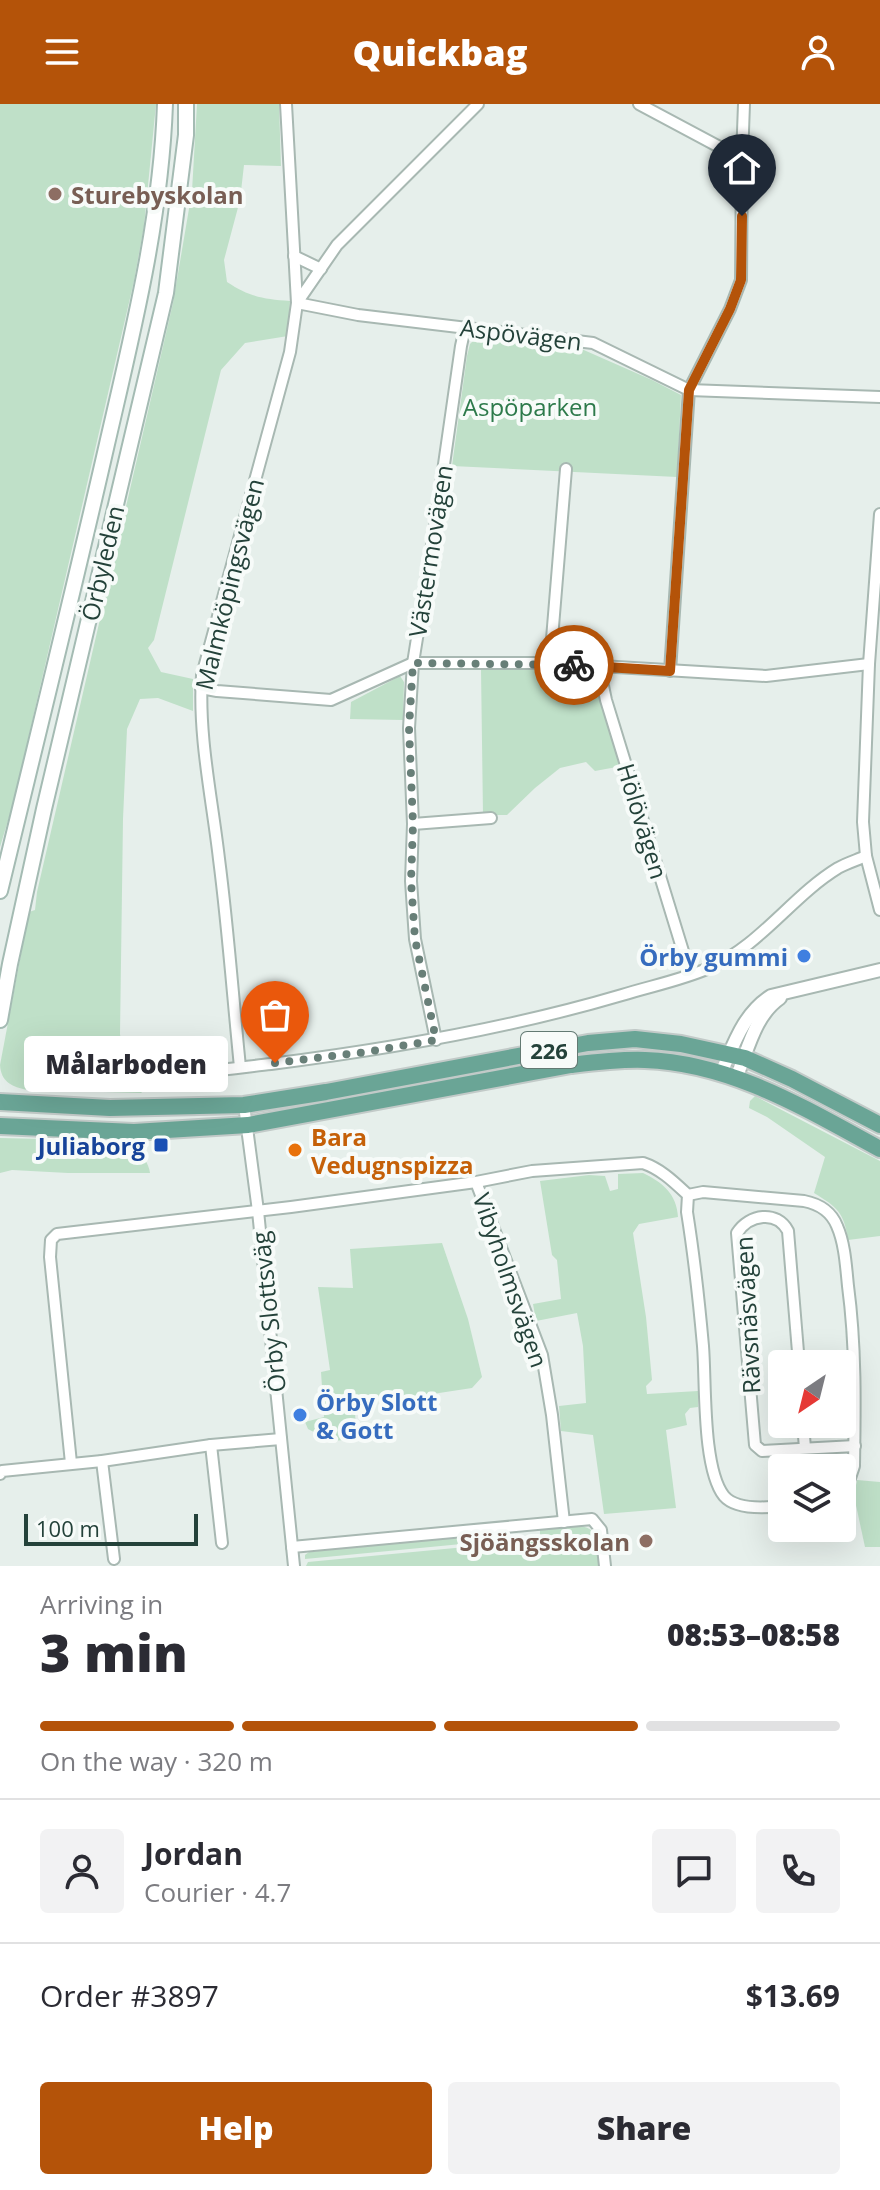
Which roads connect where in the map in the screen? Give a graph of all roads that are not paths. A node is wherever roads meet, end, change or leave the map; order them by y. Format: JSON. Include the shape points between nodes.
{"nodes":[{"id":1,"x":165,"y":104,"type":"edge"},
{"id":2,"x":186,"y":104,"type":"edge"},
{"id":3,"x":286,"y":104,"type":"edge"},
{"id":4,"x":459,"y":104,"type":"edge"},
{"id":5,"x":478,"y":104,"type":"edge"},
{"id":6,"x":639,"y":104,"type":"edge"},
{"id":7,"x":744,"y":104,"type":"edge"},
{"id":8,"x":469,"y":114,"type":"junction"},
{"id":9,"x":742,"y":159,"type":"junction"},
{"id":10,"x":294,"y":256,"type":"junction"},
{"id":11,"x":321,"y":269,"type":"junction"},
{"id":12,"x":297,"y":303,"type":"junction"},
{"id":13,"x":465,"y":328,"type":"junction"},
{"id":14,"x":689,"y":390,"type":"junction"},
{"id":15,"x":880,"y":397,"type":"edge"},
{"id":16,"x":566,"y":469,"type":"dead end"},
{"id":17,"x":880,"y":514,"type":"edge"},
{"id":18,"x":879,"y":557,"type":"edge"},
{"id":19,"x":413,"y":663,"type":"junction"},
{"id":20,"x":550,"y":663,"type":"junction"},
{"id":21,"x":869,"y":664,"type":"junction"},
{"id":22,"x":599,"y":667,"type":"junction"},
{"id":23,"x":670,"y":671,"type":"junction"},
{"id":24,"x":201,"y":688,"type":"junction"},
{"id":25,"x":880,"y":732,"type":"edge"},
{"id":26,"x":866,"y":735,"type":"junction"},
{"id":27,"x":491,"y":818,"type":"dead end"},
{"id":28,"x":413,"y":824,"type":"junction"},
{"id":29,"x":866,"y":856,"type":"junction"},
{"id":30,"x":0,"y":891,"type":"edge"},
{"id":31,"x":880,"y":910,"type":"edge"},
{"id":32,"x":5,"y":962,"type":"edge"},
{"id":33,"x":880,"y":970,"type":"edge"},
{"id":34,"x":690,"y":974,"type":"junction"},
{"id":35,"x":0,"y":1020,"type":"edge"},
{"id":36,"x":436,"y":1040,"type":"junction"},
{"id":37,"x":737,"y":1056,"type":"junction"},
{"id":38,"x":103,"y":1065,"type":"dead end"},
{"id":39,"x":240,"y":1067,"type":"junction"},
{"id":40,"x":729,"y":1075,"type":"junction"},
{"id":41,"x":0,"y":1102,"type":"edge"},
{"id":42,"x":244,"y":1105,"type":"junction"},
{"id":43,"x":248,"y":1125,"type":"junction"},
{"id":44,"x":880,"y":1125,"type":"edge"},
{"id":45,"x":1,"y":1126,"type":"edge"},
{"id":46,"x":880,"y":1149,"type":"edge"},
{"id":47,"x":476,"y":1182,"type":"junction"},
{"id":48,"x":688,"y":1195,"type":"junction"},
{"id":49,"x":258,"y":1211,"type":"junction"},
{"id":50,"x":798,"y":1350,"type":"edge"},
{"id":51,"x":804,"y":1438,"type":"edge"},
{"id":52,"x":281,"y":1439,"type":"junction"},
{"id":53,"x":211,"y":1445,"type":"junction"},
{"id":54,"x":855,"y":1446,"type":"junction"},
{"id":55,"x":805,"y":1448,"type":"junction"},
{"id":56,"x":855,"y":1454,"type":"edge"},
{"id":57,"x":102,"y":1461,"type":"junction"},
{"id":58,"x":71,"y":1463,"type":"junction"},
{"id":59,"x":0,"y":1474,"type":"edge"},
{"id":60,"x":768,"y":1507,"type":"edge"},
{"id":61,"x":564,"y":1522,"type":"junction"},
{"id":62,"x":222,"y":1543,"type":"dead end"},
{"id":63,"x":292,"y":1547,"type":"junction"},
{"id":64,"x":114,"y":1559,"type":"dead end"},
{"id":65,"x":294,"y":1566,"type":"edge"},
{"id":66,"x":605,"y":1566,"type":"edge"}],
"edges":[{"from":1,"to":30,"type":"main road","name":"Örbyleden","via":[[155,220],[141,295]]},
{"from":2,"to":32,"type":"main road","name":"Örbyleden","via":[[166,293]]},
{"from":3,"to":10,"type":"street","name":"Malmköpingsvägen"},
{"from":4,"to":8,"type":"street"},
{"from":5,"to":8,"type":"street"},
{"from":6,"to":9,"type":"street"},
{"from":7,"to":9,"type":"street"},
{"from":8,"to":11,"type":"street","via":[[337,245]]},
{"from":9,"to":14,"type":"street","via":[[741,280]]},
{"from":10,"to":11,"type":"street"},
{"from":10,"to":12,"type":"street","name":"Malmköpingsvägen"},
{"from":11,"to":12,"type":"street"},
{"from":12,"to":13,"type":"street","name":"Aspövägen"},
{"from":12,"to":24,"type":"street","name":"Malmköpingsvägen","via":[[290,352]]},
{"from":13,"to":14,"type":"street","name":"Aspövägen","via":[[593,343]]},
{"from":13,"to":19,"type":"street","name":"Västermovägen"},
{"from":14,"to":15,"type":"street","name":"Aspövägen"},
{"from":14,"to":23,"type":"street"},
{"from":16,"to":20,"type":"street"},
{"from":17,"to":18,"type":"street"},
{"from":18,"to":21,"type":"street"},
{"from":19,"to":20,"type":"street"},
{"from":19,"to":24,"type":"street","via":[[331,700]]},
{"from":19,"to":28,"type":"street","name":"Västermovägen"},
{"from":20,"to":22,"type":"street"},
{"from":21,"to":23,"type":"street","via":[[766,676]]},
{"from":21,"to":26,"type":"street"},
{"from":22,"to":23,"type":"street"},
{"from":22,"to":34,"type":"street","name":"Hölövägen"},
{"from":24,"to":39,"type":"street","name":"Malmköpingsvägen"},
{"from":25,"to":26,"type":"street"},
{"from":26,"to":29,"type":"street"},
{"from":27,"to":28,"type":"street"},
{"from":28,"to":36,"type":"street","name":"Västermovägen","via":[[415,939]]},
{"from":29,"to":31,"type":"street"},
{"from":29,"to":34,"type":"street","via":[[838,868],[731,956]]},
{"from":32,"to":35,"type":"main road","name":"Örbyleden"},
{"from":33,"to":37,"type":"street","via":[[771,996],[751,1011]]},
{"from":34,"to":36,"type":"street"},
{"from":36,"to":39,"type":"street"},
{"from":37,"to":40,"type":"street"},
{"from":37,"to":42,"type":"main road","number":"226","via":[[635,1039],[588,1043]]},
{"from":37,"to":44,"type":"main road","number":"226"},
{"from":38,"to":39,"type":"street","via":[[132,1072]]},
{"from":40,"to":43,"type":"main road","number":"226","via":[[648,1060],[609,1060]]},
{"from":40,"to":46,"type":"main road","number":"226","via":[[781,1096]]},
{"from":41,"to":42,"type":"main road","number":"226","via":[[110,1108]]},
{"from":42,"to":43,"type":"street","name":"Örby Slottsväg"},
{"from":43,"to":45,"type":"main road","number":"226","via":[[134,1132]]},
{"from":43,"to":49,"type":"street","name":"Örby Slottsväg"},
{"from":47,"to":48,"type":"street","via":[[532,1171],[643,1163]]},
{"from":47,"to":49,"type":"street"},
{"from":47,"to":61,"type":"street","name":"Vibyholmsvägen","via":[[542,1355]]},
{"from":48,"to":54,"type":"street","via":[[815,1203],[837,1225],[856,1359]]},
{"from":48,"to":60,"type":"street","name":"Rävsnäsvägen","via":[[714,1476],[729,1501]]},
{"from":49,"to":52,"type":"street","name":"Örby Slottsväg"},
{"from":49,"to":58,"type":"street","via":[[57,1234],[51,1240]]},
{"from":50,"to":55,"type":"street","name":"Rävsnäsvägen","via":[[788,1231],[775,1218],[754,1218],[737,1233],[753,1438],[762,1451]]},
{"from":51,"to":55,"type":"street"},
{"from":52,"to":53,"type":"street"},
{"from":52,"to":63,"type":"street","name":"Örby Slottsväg"},
{"from":53,"to":57,"type":"street"},
{"from":53,"to":62,"type":"street"},
{"from":54,"to":55,"type":"street","name":"Rävsnäsvägen"},
{"from":54,"to":56,"type":"street"},
{"from":57,"to":58,"type":"street"},
{"from":57,"to":64,"type":"street"},
{"from":58,"to":59,"type":"street"},
{"from":61,"to":63,"type":"street"},
{"from":61,"to":66,"type":"street","via":[[592,1519],[601,1530]]},
{"from":63,"to":65,"type":"street","name":"Örby Slottsväg"}]}
